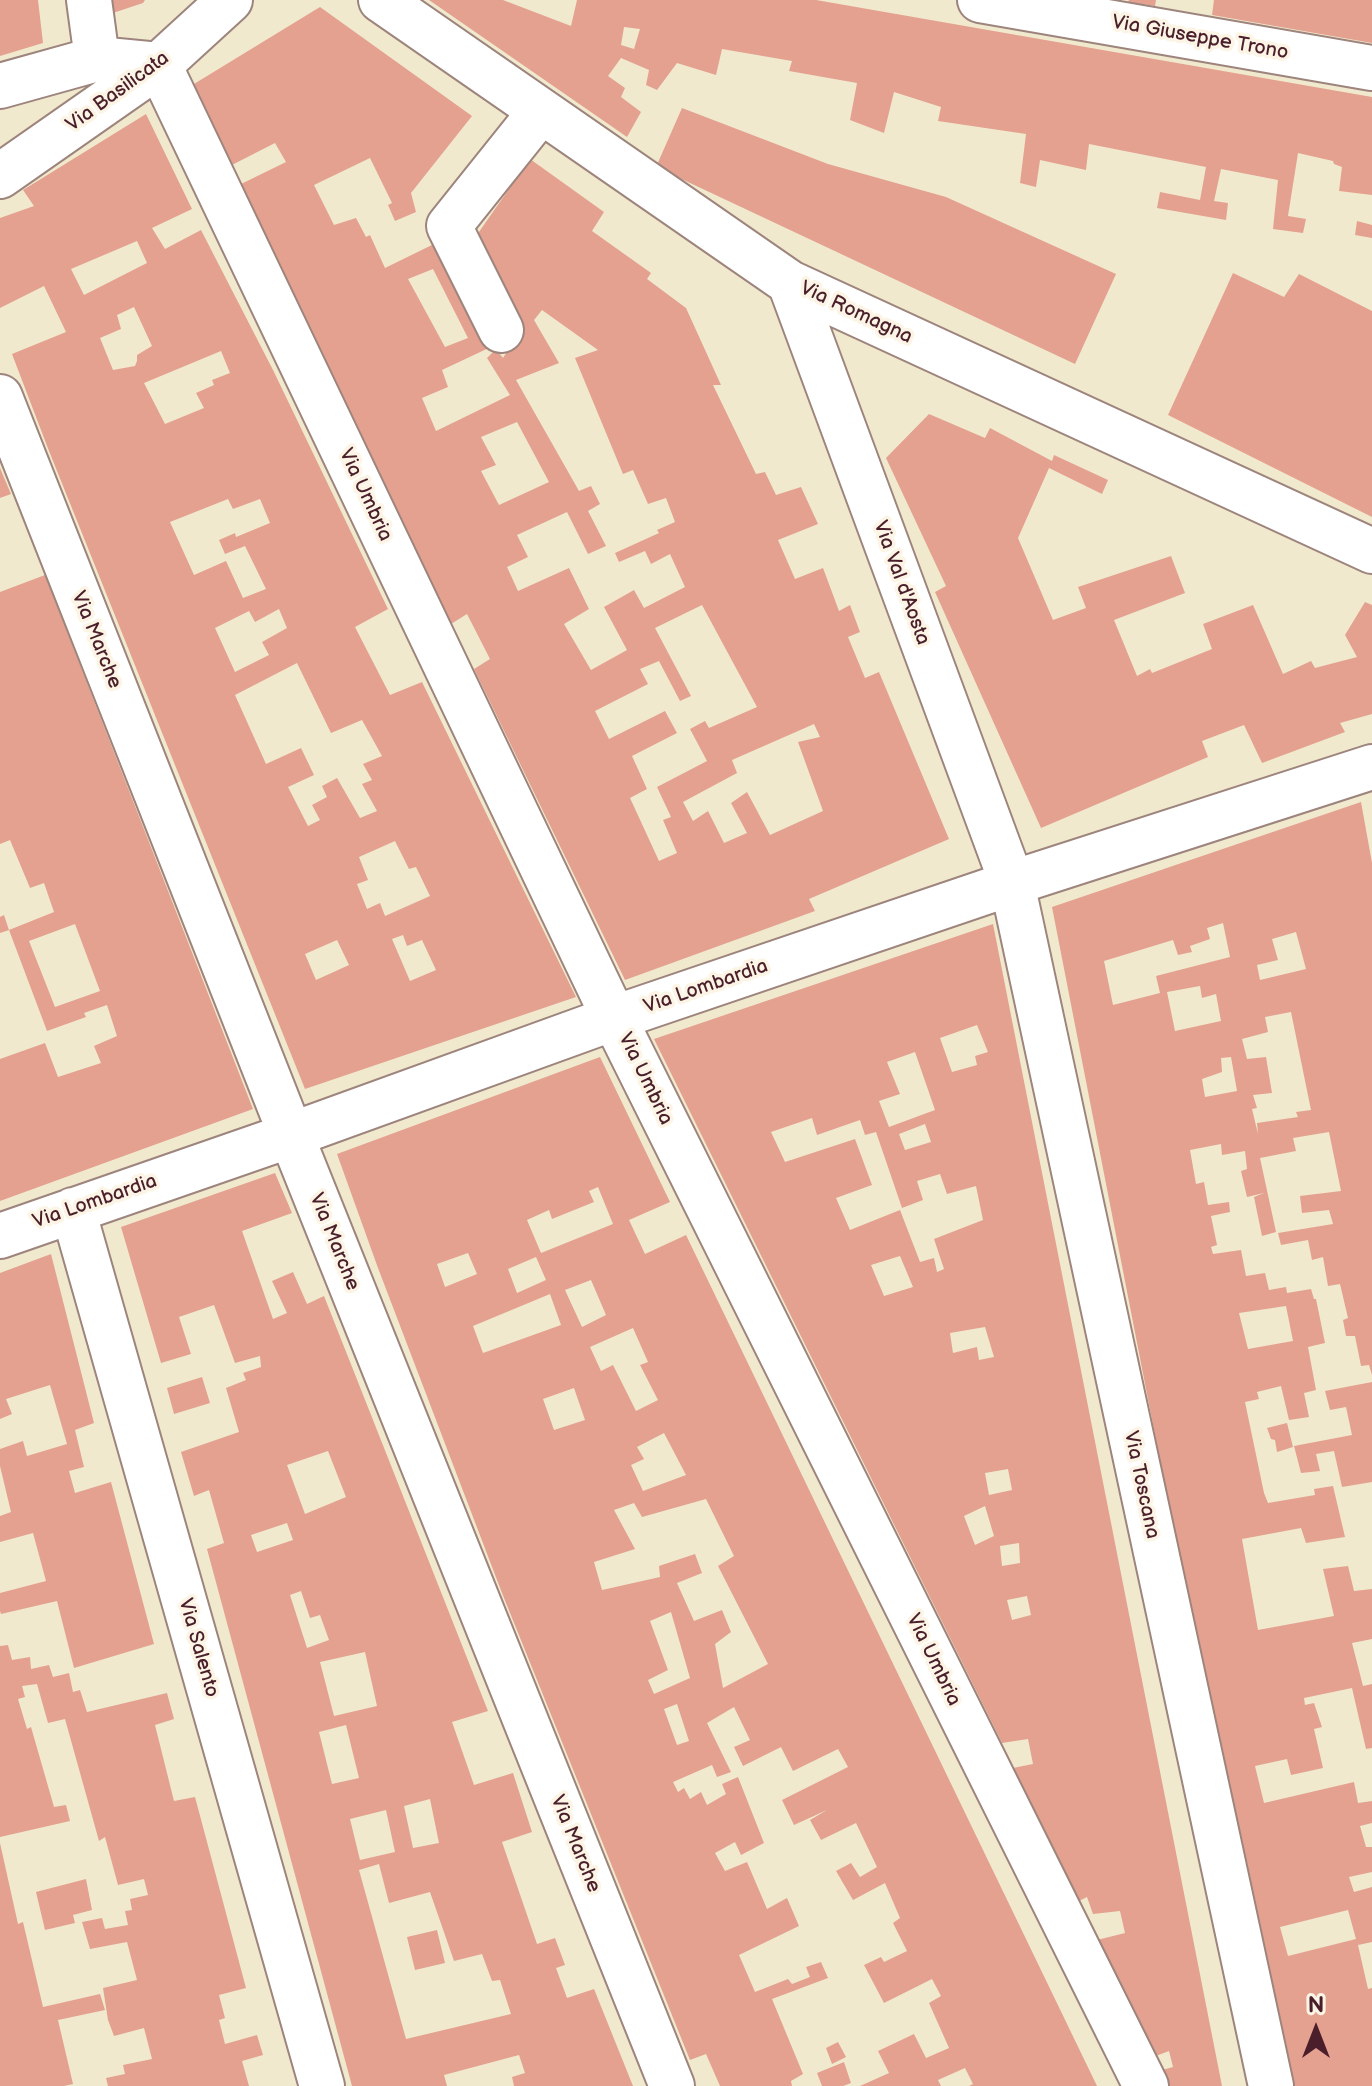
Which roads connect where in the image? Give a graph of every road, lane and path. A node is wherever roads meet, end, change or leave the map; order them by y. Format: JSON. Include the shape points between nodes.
{"nodes":[{"id":1,"x":89,"y":0,"type":"edge"},
{"id":2,"x":230,"y":0,"type":"edge"},
{"id":3,"x":381,"y":0,"type":"edge"},
{"id":4,"x":980,"y":0,"type":"edge"},
{"id":5,"x":1184,"y":17,"type":"edge"},
{"id":6,"x":97,"y":59,"type":"junction"},
{"id":7,"x":159,"y":65,"type":"junction"},
{"id":8,"x":1372,"y":68,"type":"edge"},
{"id":9,"x":0,"y":86,"type":"edge"},
{"id":10,"x":541,"y":111,"type":"junction"},
{"id":11,"x":0,"y":176,"type":"edge"},
{"id":12,"x":790,"y":283,"type":"junction"},
{"id":13,"x":501,"y":330,"type":"dead end"},
{"id":14,"x":0,"y":397,"type":"edge"},
{"id":15,"x":1372,"y":551,"type":"edge"},
{"id":16,"x":1372,"y":767,"type":"edge"},
{"id":17,"x":1012,"y":883,"type":"junction"},
{"id":18,"x":614,"y":1018,"type":"junction"},
{"id":19,"x":291,"y":1135,"type":"junction"},
{"id":20,"x":73,"y":1210,"type":"junction"},
{"id":21,"x":0,"y":1236,"type":"edge"},
{"id":22,"x":322,"y":2086,"type":"edge"},
{"id":23,"x":672,"y":2086,"type":"edge"},
{"id":24,"x":1146,"y":2086,"type":"edge"},
{"id":25,"x":1271,"y":2086,"type":"edge"}],
"edges":[{"from":1,"to":6,"type":"street"},
{"from":2,"to":7,"type":"street","name":"Via Basilicata"},
{"from":3,"to":10,"type":"street","name":"Via Romagna"},
{"from":4,"to":5,"type":"street","name":"Via Giuseppe Trono"},
{"from":5,"to":8,"type":"street","name":"Via Giuseppe Trono"},
{"from":6,"to":7,"type":"street"},
{"from":6,"to":9,"type":"street"},
{"from":7,"to":11,"type":"street","name":"Via Basilicata"},
{"from":7,"to":18,"type":"street","name":"Via Umbria"},
{"from":10,"to":12,"type":"street","name":"Via Romagna"},
{"from":10,"to":13,"type":"street","via":[[449,226]]},
{"from":12,"to":15,"type":"street","name":"Via Romagna"},
{"from":12,"to":17,"type":"street","name":"Via Val d'Aosta"},
{"from":14,"to":19,"type":"street","name":"Via Marche"},
{"from":16,"to":17,"type":"street","name":"Via Lombardia"},
{"from":17,"to":18,"type":"street","name":"Via Lombardia"},
{"from":17,"to":25,"type":"street","name":"Via Toscana"},
{"from":18,"to":19,"type":"street","name":"Via Lombardia"},
{"from":18,"to":24,"type":"street","name":"Via Umbria"},
{"from":19,"to":20,"type":"street","name":"Via Lombardia"},
{"from":19,"to":23,"type":"street","name":"Via Marche"},
{"from":20,"to":21,"type":"street","name":"Via Lombardia"},
{"from":20,"to":22,"type":"street","name":"Via Salento"}]}
